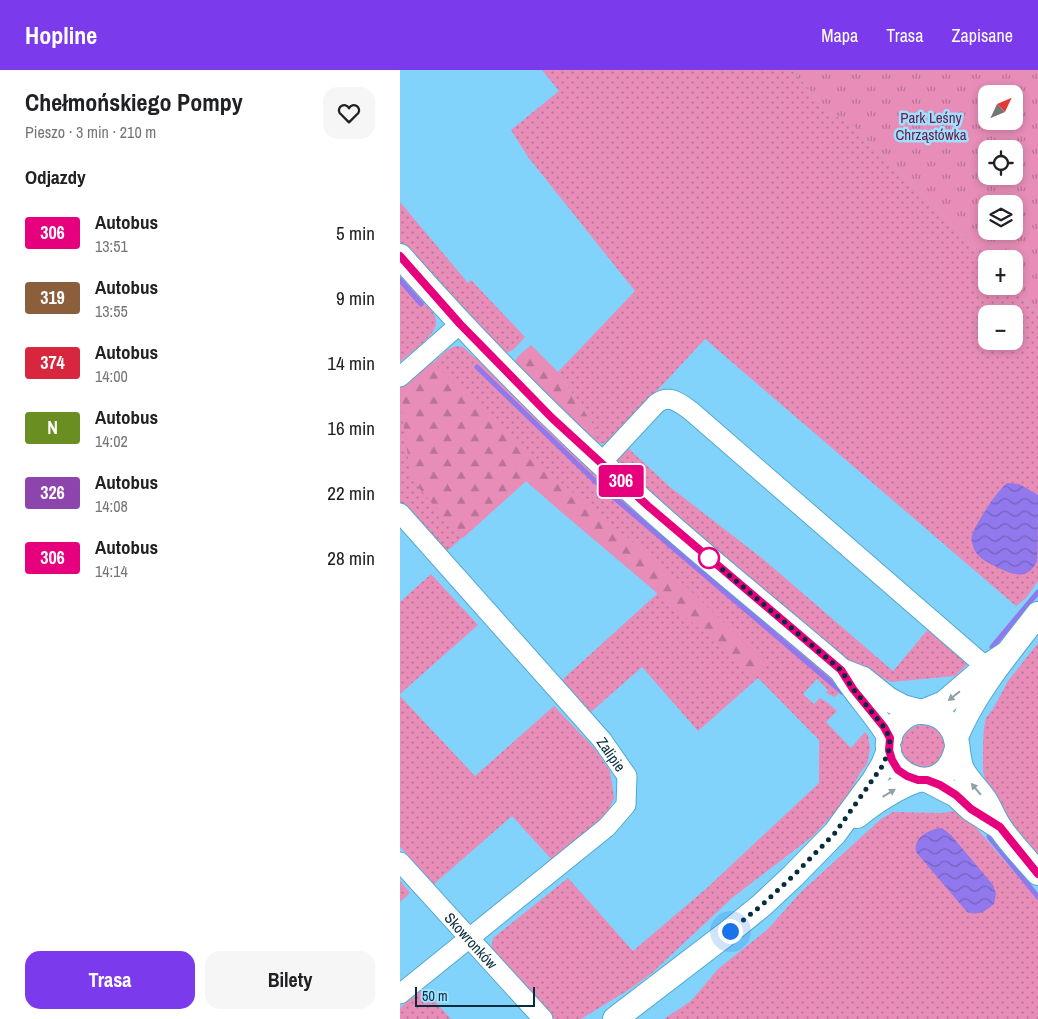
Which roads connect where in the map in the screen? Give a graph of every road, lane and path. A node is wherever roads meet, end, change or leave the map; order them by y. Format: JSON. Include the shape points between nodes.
{"nodes":[{"id":1,"x":400,"y":256,"type":"edge"},
{"id":2,"x":460,"y":324,"type":"junction"},
{"id":3,"x":400,"y":377,"type":"edge"},
{"id":4,"x":601,"y":463,"type":"junction"},
{"id":5,"x":400,"y":513,"type":"edge"},
{"id":6,"x":1038,"y":614,"type":"edge"},
{"id":7,"x":996,"y":660,"type":"junction"},
{"id":8,"x":841,"y":670,"type":"junction"},
{"id":9,"x":922,"y":712,"type":"junction"},
{"id":10,"x":956,"y":742,"type":"junction"},
{"id":11,"x":889,"y":744,"type":"junction"},
{"id":12,"x":923,"y":780,"type":"junction"},
{"id":13,"x":1000,"y":827,"type":"junction"},
{"id":14,"x":835,"y":833,"type":"junction"},
{"id":15,"x":400,"y":862,"type":"edge"},
{"id":16,"x":1038,"y":874,"type":"edge"},
{"id":17,"x":470,"y":939,"type":"junction"},
{"id":18,"x":400,"y":994,"type":"edge"},
{"id":19,"x":543,"y":1019,"type":"edge"},
{"id":20,"x":615,"y":1019,"type":"edge"}],
"edges":[{"from":1,"to":2,"type":"street"},
{"from":2,"to":3,"type":"street"},
{"from":2,"to":4,"type":"street"},
{"from":4,"to":7,"type":"street","via":[[657,403],[667,399],[678,402]]},
{"from":4,"to":8,"type":"street"},
{"from":5,"to":17,"type":"street","name":"Zalipie","via":[[602,740],[626,776],[626,805],[607,827]]},
{"from":6,"to":7,"type":"street"},
{"from":7,"to":9,"type":"street","one_way":true,"via":[[944,703]]},
{"from":7,"to":10,"type":"street","via":[[963,720]]},
{"from":8,"to":9,"type":"street","via":[[863,679],[904,707]]},
{"from":8,"to":11,"type":"street","via":[[884,727]]},
{"from":9,"to":10,"type":"street","via":[[943,718],[951,727]]},
{"from":9,"to":11,"type":"street","via":[[901,719]]},
{"from":10,"to":12,"type":"street","via":[[954,759],[948,769],[940,776]]},
{"from":13,"to":10,"type":"street","one_way":true,"via":[[963,770]]},
{"from":11,"to":12,"type":"street","via":[[898,770]]},
{"from":11,"to":14,"type":"street","via":[[883,765],[874,780]]},
{"from":12,"to":13,"type":"street","via":[[956,795]]},
{"from":14,"to":12,"type":"street","one_way":true,"via":[[888,794]]},
{"from":13,"to":16,"type":"street"},
{"from":14,"to":20,"type":"street","via":[[762,905]]},
{"from":15,"to":17,"type":"street","name":"Skowronków"},
{"from":17,"to":18,"type":"street","name":"Zalipie"},
{"from":17,"to":19,"type":"street","name":"Skowronków"}]}
